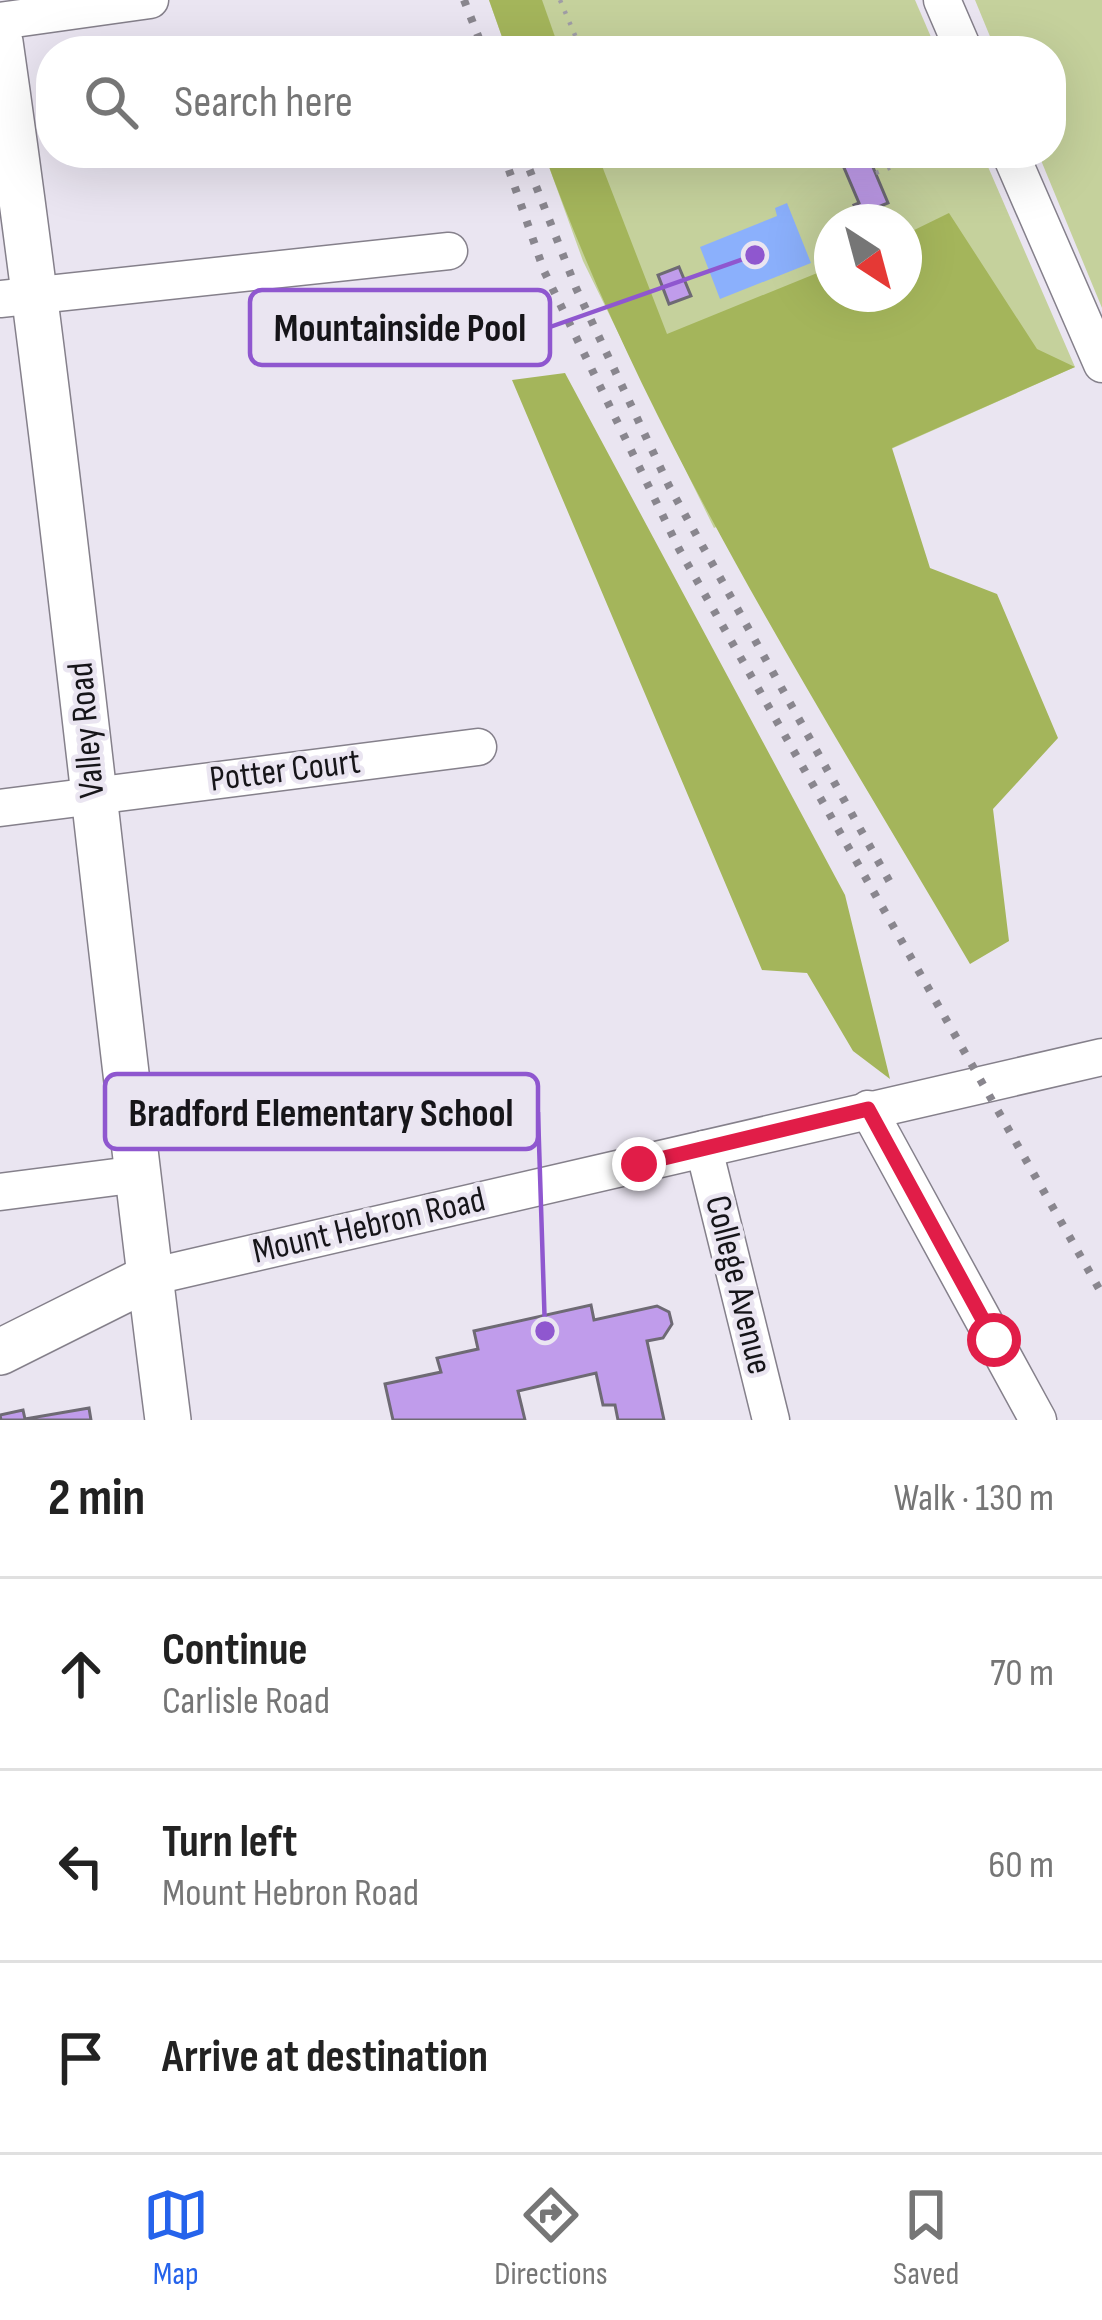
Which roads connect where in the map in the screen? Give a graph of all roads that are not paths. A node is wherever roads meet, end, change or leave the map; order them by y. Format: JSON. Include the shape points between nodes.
{"nodes":[{"id":1,"x":150,"y":0,"type":"edge"},
{"id":2,"x":942,"y":0,"type":"edge"},
{"id":3,"x":0,"y":21,"type":"edge"},
{"id":4,"x":958,"y":36,"type":"edge"},
{"id":5,"x":0,"y":42,"type":"edge"},
{"id":6,"x":1017,"y":168,"type":"edge"},
{"id":7,"x":449,"y":250,"type":"dead end"},
{"id":8,"x":18,"y":298,"type":"edge"},
{"id":9,"x":1102,"y":364,"type":"edge"},
{"id":10,"x":478,"y":747,"type":"dead end"},
{"id":11,"x":92,"y":795,"type":"junction"},
{"id":12,"x":0,"y":808,"type":"edge"},
{"id":13,"x":1102,"y":1057,"type":"edge"},
{"id":14,"x":868,"y":1109,"type":"junction"},
{"id":15,"x":704,"y":1149,"type":"junction"},
{"id":16,"x":139,"y":1174,"type":"junction"},
{"id":17,"x":0,"y":1192,"type":"edge"},
{"id":18,"x":150,"y":1277,"type":"junction"},
{"id":19,"x":0,"y":1352,"type":"edge"},
{"id":20,"x":168,"y":1420,"type":"edge"},
{"id":21,"x":771,"y":1420,"type":"edge"},
{"id":22,"x":1037,"y":1420,"type":"edge"}],
"edges":[{"from":1,"to":3,"type":"street"},
{"from":2,"to":4,"type":"street"},
{"from":5,"to":8,"type":"main road","name":"Valley Road"},
{"from":6,"to":9,"type":"street"},
{"from":7,"to":8,"type":"street"},
{"from":8,"to":11,"type":"main road","name":"Valley Road","via":[[82,664]]},
{"from":10,"to":11,"type":"street","name":"Potter Court"},
{"from":11,"to":12,"type":"street","name":"Potter Court"},
{"from":11,"to":16,"type":"main road","name":"Valley Road"},
{"from":13,"to":14,"type":"street","name":"Mount Hebron Road"},
{"from":14,"to":15,"type":"street","name":"Mount Hebron Road"},
{"from":14,"to":22,"type":"street"},
{"from":15,"to":18,"type":"street","name":"Mount Hebron Road"},
{"from":15,"to":21,"type":"street","name":"College Avenue"},
{"from":16,"to":17,"type":"street"},
{"from":16,"to":18,"type":"main road","name":"Valley Road"},
{"from":18,"to":19,"type":"main road","name":"Mount Hebron Road"},
{"from":18,"to":20,"type":"main road","name":"Valley Road"}]}
